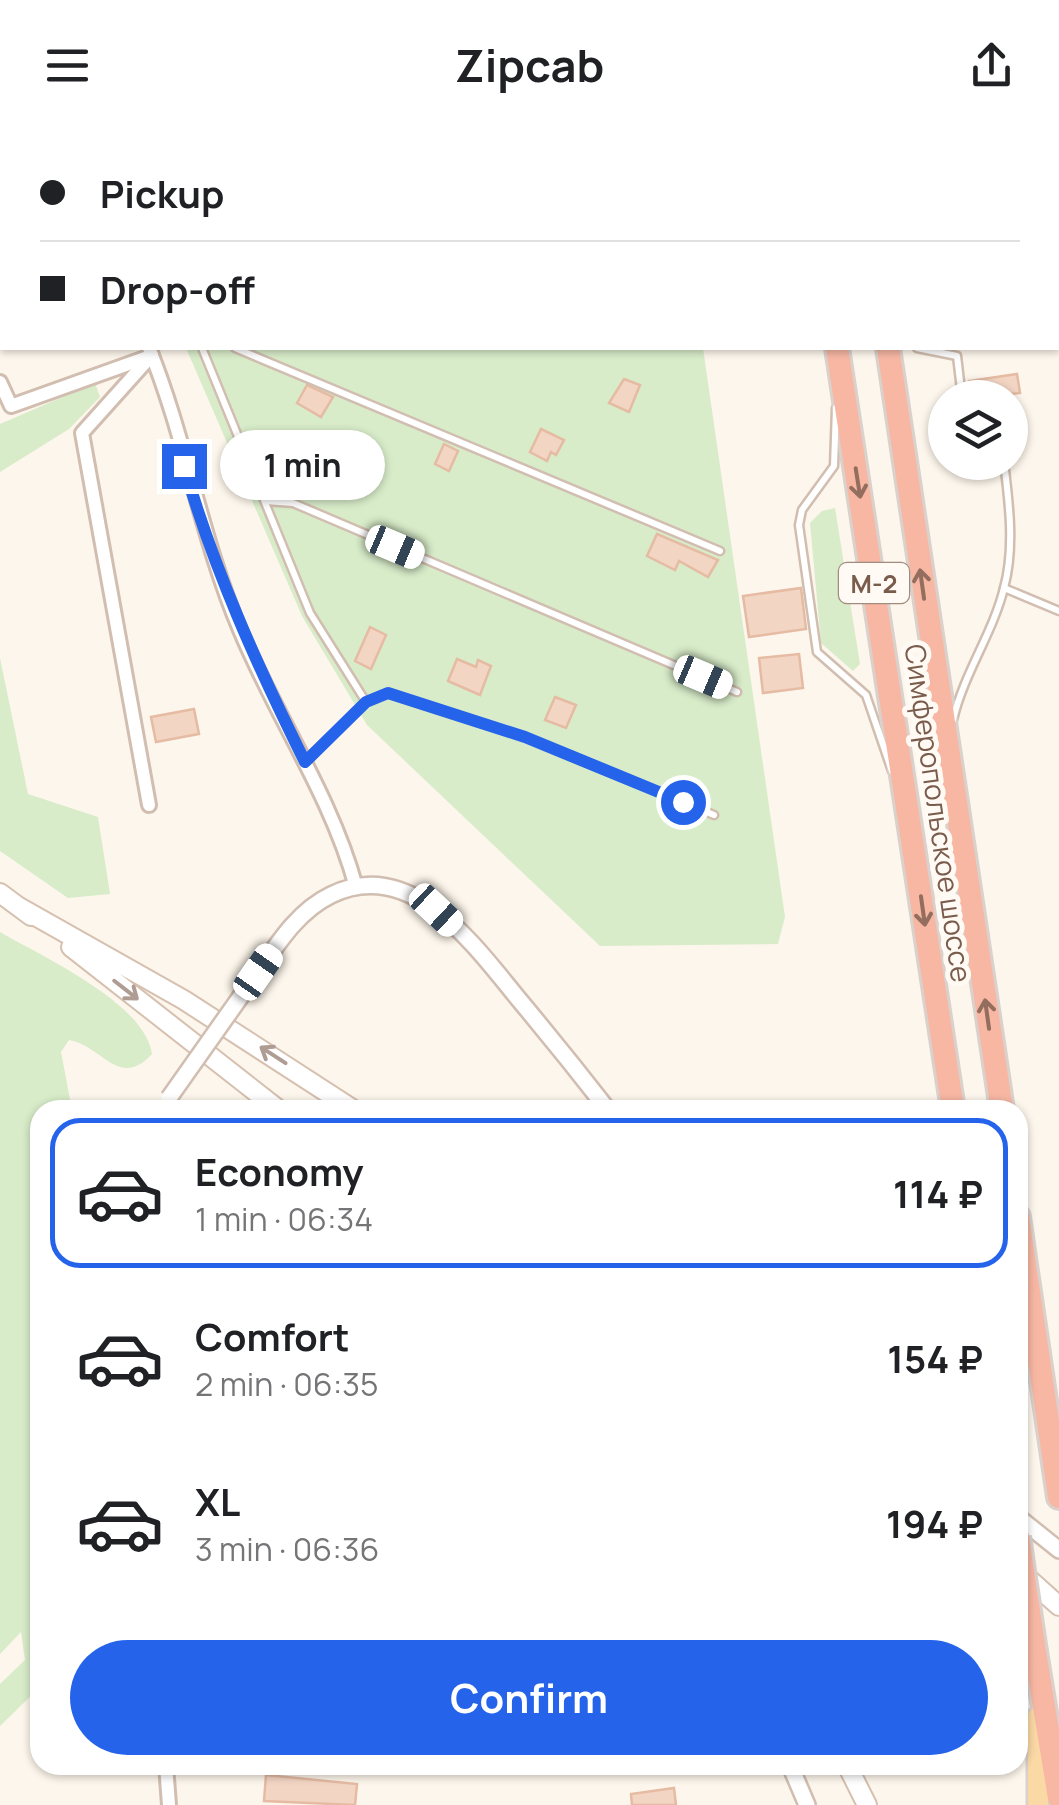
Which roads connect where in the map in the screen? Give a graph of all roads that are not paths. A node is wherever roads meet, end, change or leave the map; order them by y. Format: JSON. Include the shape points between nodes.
{"nodes":[{"id":1,"x":203,"y":350,"type":"edge"},
{"id":2,"x":240,"y":350,"type":"edge"},
{"id":3,"x":838,"y":350,"type":"edge"},
{"id":4,"x":888,"y":350,"type":"edge"},
{"id":5,"x":927,"y":350,"type":"edge"},
{"id":6,"x":150,"y":352,"type":"edge"},
{"id":7,"x":960,"y":380,"type":"edge"},
{"id":8,"x":0,"y":382,"type":"edge"},
{"id":9,"x":1007,"y":480,"type":"edge"},
{"id":10,"x":266,"y":501,"type":"junction"},
{"id":11,"x":720,"y":551,"type":"dead end"},
{"id":12,"x":1004,"y":588,"type":"junction"},
{"id":13,"x":1059,"y":611,"type":"edge"},
{"id":14,"x":737,"y":692,"type":"dead end"},
{"id":15,"x":366,"y":702,"type":"junction"},
{"id":16,"x":946,"y":750,"type":"junction"},
{"id":17,"x":305,"y":762,"type":"junction"},
{"id":18,"x":149,"y":805,"type":"dead end"},
{"id":19,"x":910,"y":814,"type":"junction"},
{"id":20,"x":714,"y":815,"type":"dead end"},
{"id":21,"x":356,"y":887,"type":"junction"},
{"id":22,"x":0,"y":893,"type":"edge"},
{"id":23,"x":21,"y":908,"type":"junction"},
{"id":24,"x":168,"y":1100,"type":"edge"},
{"id":25,"x":267,"y":1100,"type":"edge"},
{"id":26,"x":339,"y":1100,"type":"edge"},
{"id":27,"x":600,"y":1100,"type":"edge"},
{"id":28,"x":952,"y":1100,"type":"edge"},
{"id":29,"x":1000,"y":1100,"type":"edge"},
{"id":30,"x":1028,"y":1286,"type":"edge"},
{"id":31,"x":1058,"y":1489,"type":"edge"},
{"id":32,"x":1028,"y":1525,"type":"edge"},
{"id":33,"x":1059,"y":1550,"type":"edge"},
{"id":34,"x":1028,"y":1579,"type":"edge"},
{"id":35,"x":1028,"y":1604,"type":"edge"},
{"id":36,"x":1059,"y":1606,"type":"edge"},
{"id":37,"x":1036,"y":1658,"type":"junction"},
{"id":38,"x":167,"y":1775,"type":"edge"},
{"id":39,"x":794,"y":1775,"type":"edge"},
{"id":40,"x":852,"y":1775,"type":"edge"},
{"id":41,"x":1059,"y":1798,"type":"edge"},
{"id":42,"x":169,"y":1805,"type":"edge"},
{"id":43,"x":807,"y":1805,"type":"edge"},
{"id":44,"x":867,"y":1805,"type":"edge"},
{"id":45,"x":1038,"y":1805,"type":"edge"}],
"edges":[{"from":1,"to":10,"type":"lane"},
{"from":2,"to":11,"type":"lane"},
{"from":3,"to":19,"type":"highway","name":"Симферопольское шоссе","number":"М-2","one_way":true},
{"from":3,"to":19,"type":"lane","via":[[834,466],[802,510],[799,525],[818,652],[871,704]]},
{"from":16,"to":4,"type":"highway","name":"Симферопольское шоссе","number":"М-2","one_way":true},
{"from":5,"to":7,"type":"lane","via":[[957,356]]},
{"from":6,"to":8,"type":"street","via":[[10,406]]},
{"from":6,"to":17,"type":"street","via":[[202,531],[241,632]]},
{"from":6,"to":18,"type":"street","via":[[82,434]]},
{"from":9,"to":12,"type":"lane","via":[[1011,511]]},
{"from":10,"to":14,"type":"lane","via":[[292,503]]},
{"from":10,"to":15,"type":"lane","via":[[310,613]]},
{"from":12,"to":13,"type":"lane"},
{"from":12,"to":16,"type":"lane","via":[[962,683]]},
{"from":15,"to":17,"type":"lane"},
{"from":15,"to":20,"type":"lane","via":[[388,693],[491,726]]},
{"from":29,"to":16,"type":"highway","name":"Симферопольское шоссе","number":"М-2","one_way":true},
{"from":17,"to":21,"type":"street","via":[[336,823]]},
{"from":19,"to":28,"type":"highway","name":"Симферопольское шоссе","number":"М-2","one_way":true},
{"from":21,"to":24,"type":"street","bridge":true,"via":[[307,911]]},
{"from":21,"to":27,"type":"street","via":[[404,892],[436,910],[469,940]]},
{"from":22,"to":23,"type":"main road"},
{"from":23,"to":25,"type":"main road","one_way":true},
{"from":26,"to":23,"type":"main road","one_way":true,"via":[[199,1009]]},
{"from":30,"to":31,"type":"highway"},
{"from":32,"to":33,"type":"street"},
{"from":34,"to":36,"type":"main road"},
{"from":35,"to":37,"type":"highway","bridge":true},
{"from":37,"to":41,"type":"highway"},
{"from":37,"to":45,"type":"main road"},
{"from":38,"to":42,"type":"street"},
{"from":39,"to":43,"type":"street"},
{"from":40,"to":44,"type":"main road"}]}
